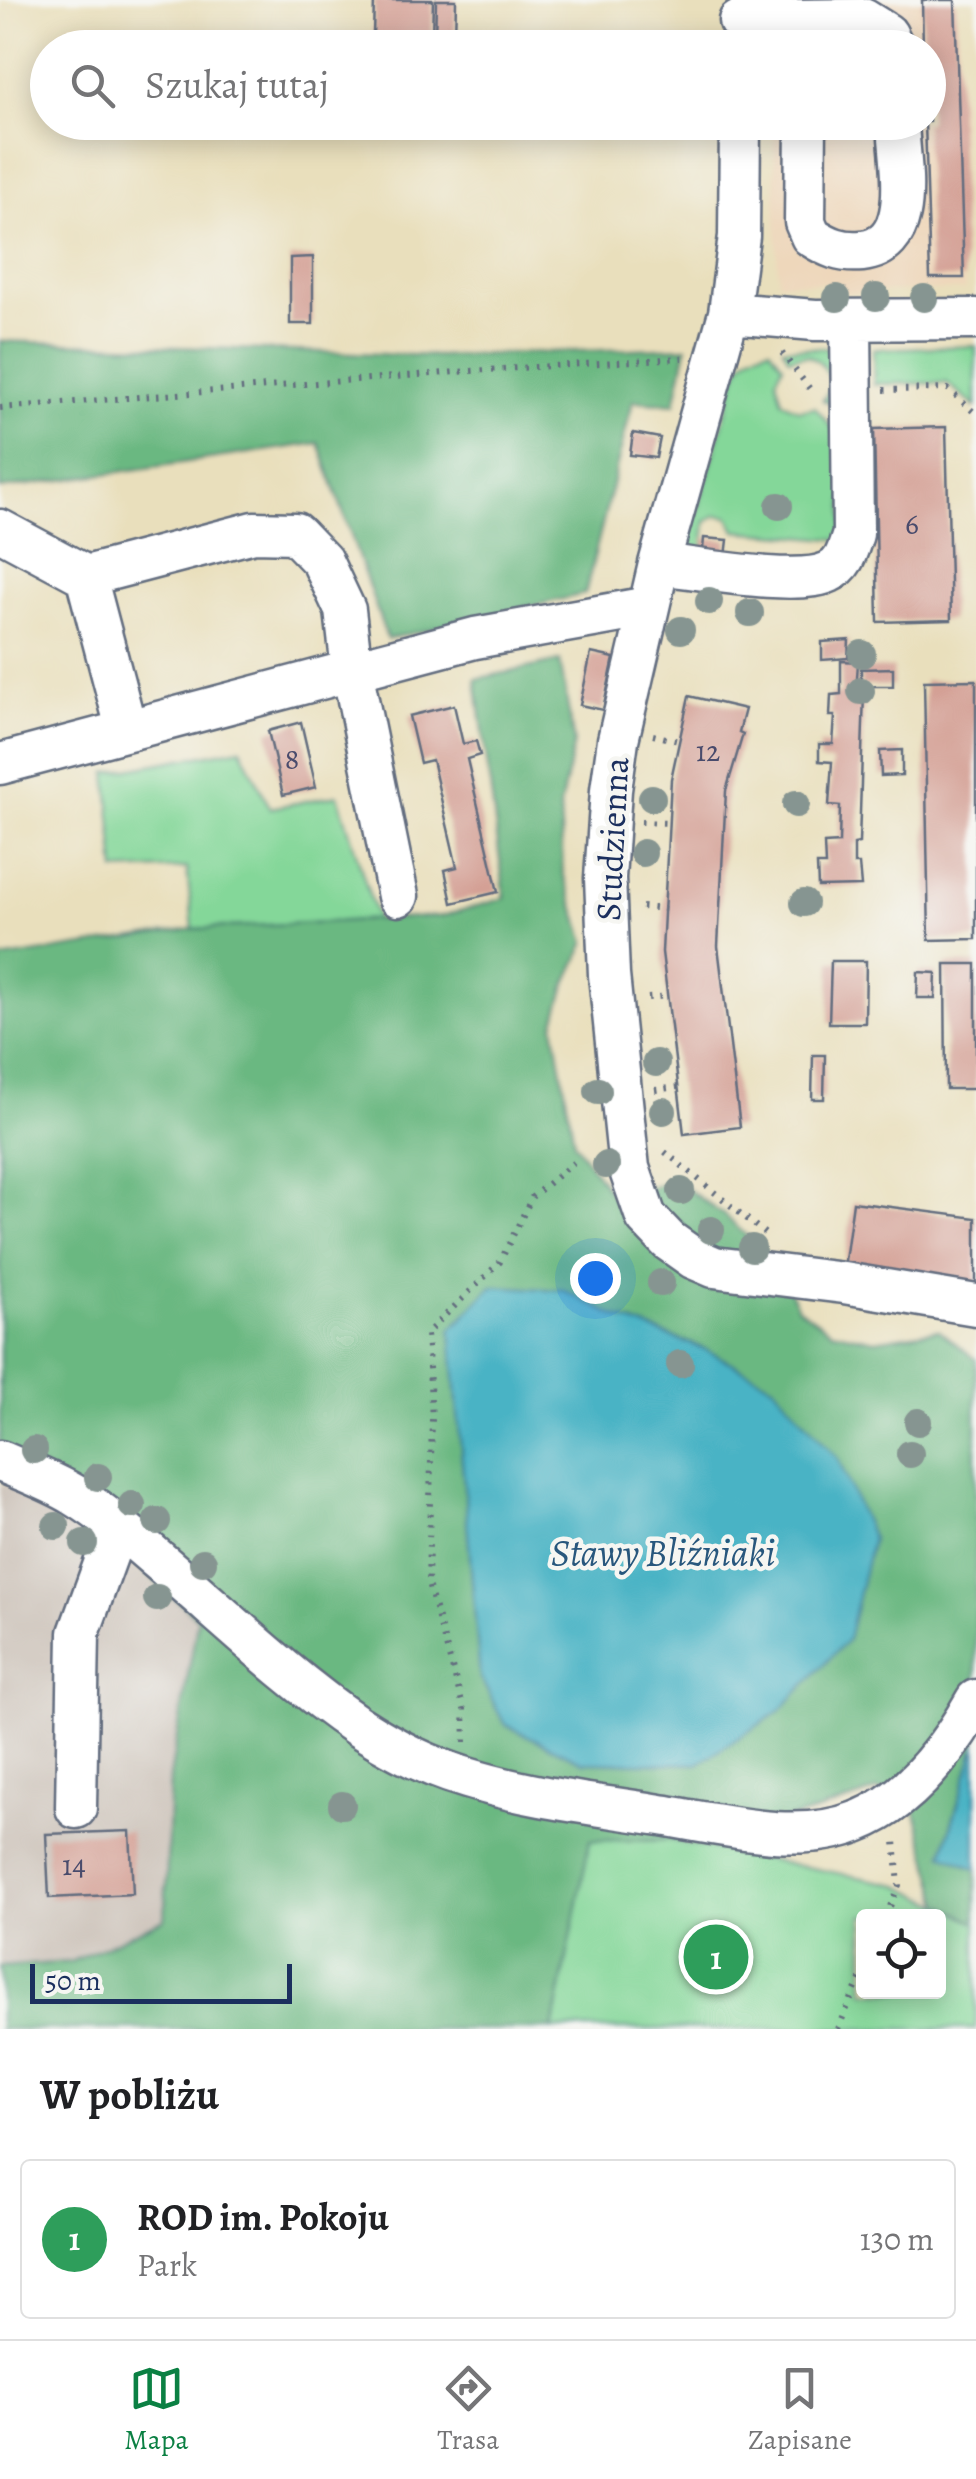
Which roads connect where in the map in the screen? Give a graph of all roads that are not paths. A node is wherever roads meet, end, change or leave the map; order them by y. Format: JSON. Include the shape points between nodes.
{"nodes":[{"id":1,"x":739,"y":23,"type":"edge"},
{"id":2,"x":787,"y":30,"type":"edge"},
{"id":3,"x":819,"y":30,"type":"edge"},
{"id":4,"x":881,"y":30,"type":"edge"},
{"id":5,"x":740,"y":140,"type":"edge"},
{"id":6,"x":806,"y":140,"type":"edge"},
{"id":7,"x":899,"y":140,"type":"edge"},
{"id":8,"x":729,"y":313,"type":"junction"},
{"id":9,"x":976,"y":319,"type":"edge"},
{"id":10,"x":851,"y":320,"type":"junction"},
{"id":11,"x":0,"y":530,"type":"edge"},
{"id":12,"x":659,"y":564,"type":"junction"},
{"id":13,"x":86,"y":576,"type":"junction"},
{"id":14,"x":648,"y":607,"type":"junction"},
{"id":15,"x":352,"y":670,"type":"junction"},
{"id":16,"x":126,"y":728,"type":"junction"},
{"id":17,"x":0,"y":764,"type":"edge"},
{"id":18,"x":398,"y":896,"type":"dead end"},
{"id":19,"x":976,"y":1306,"type":"edge"},
{"id":20,"x":0,"y":1462,"type":"edge"},
{"id":21,"x":118,"y":1526,"type":"junction"},
{"id":22,"x":976,"y":1700,"type":"edge"},
{"id":23,"x":76,"y":1808,"type":"dead end"}],
"edges":[{"from":1,"to":2,"type":"street"},
{"from":3,"to":4,"type":"street","via":[[863,19]]},
{"from":5,"to":8,"type":"street","name":"Studzienna","via":[[739,236]]},
{"from":6,"to":7,"type":"street","via":[[805,222],[810,236],[846,253],[888,243],[898,229]]},
{"from":8,"to":10,"type":"street"},
{"from":8,"to":12,"type":"street","name":"Studzienna"},
{"from":9,"to":10,"type":"street"},
{"from":10,"to":12,"type":"street","via":[[853,534],[845,558],[833,571],[793,578]]},
{"from":11,"to":13,"type":"street"},
{"from":12,"to":14,"type":"street","name":"Studzienna"},
{"from":13,"to":15,"type":"street","via":[[254,532],[295,533],[322,560],[345,610]]},
{"from":13,"to":16,"type":"street"},
{"from":14,"to":15,"type":"street","via":[[475,638]]},
{"from":14,"to":19,"type":"street","name":"Studzienna","via":[[618,740],[605,878],[621,1114],[628,1168],[646,1217],[693,1258],[714,1266]]},
{"from":15,"to":16,"type":"street"},
{"from":15,"to":18,"type":"street"},
{"from":16,"to":17,"type":"street"},
{"from":20,"to":21,"type":"street","via":[[76,1496]]},
{"from":21,"to":22,"type":"street","via":[[360,1727],[410,1756],[531,1795],[755,1829],[833,1829],[892,1804],[944,1749]]},
{"from":21,"to":23,"type":"street","via":[[80,1633]]}]}
